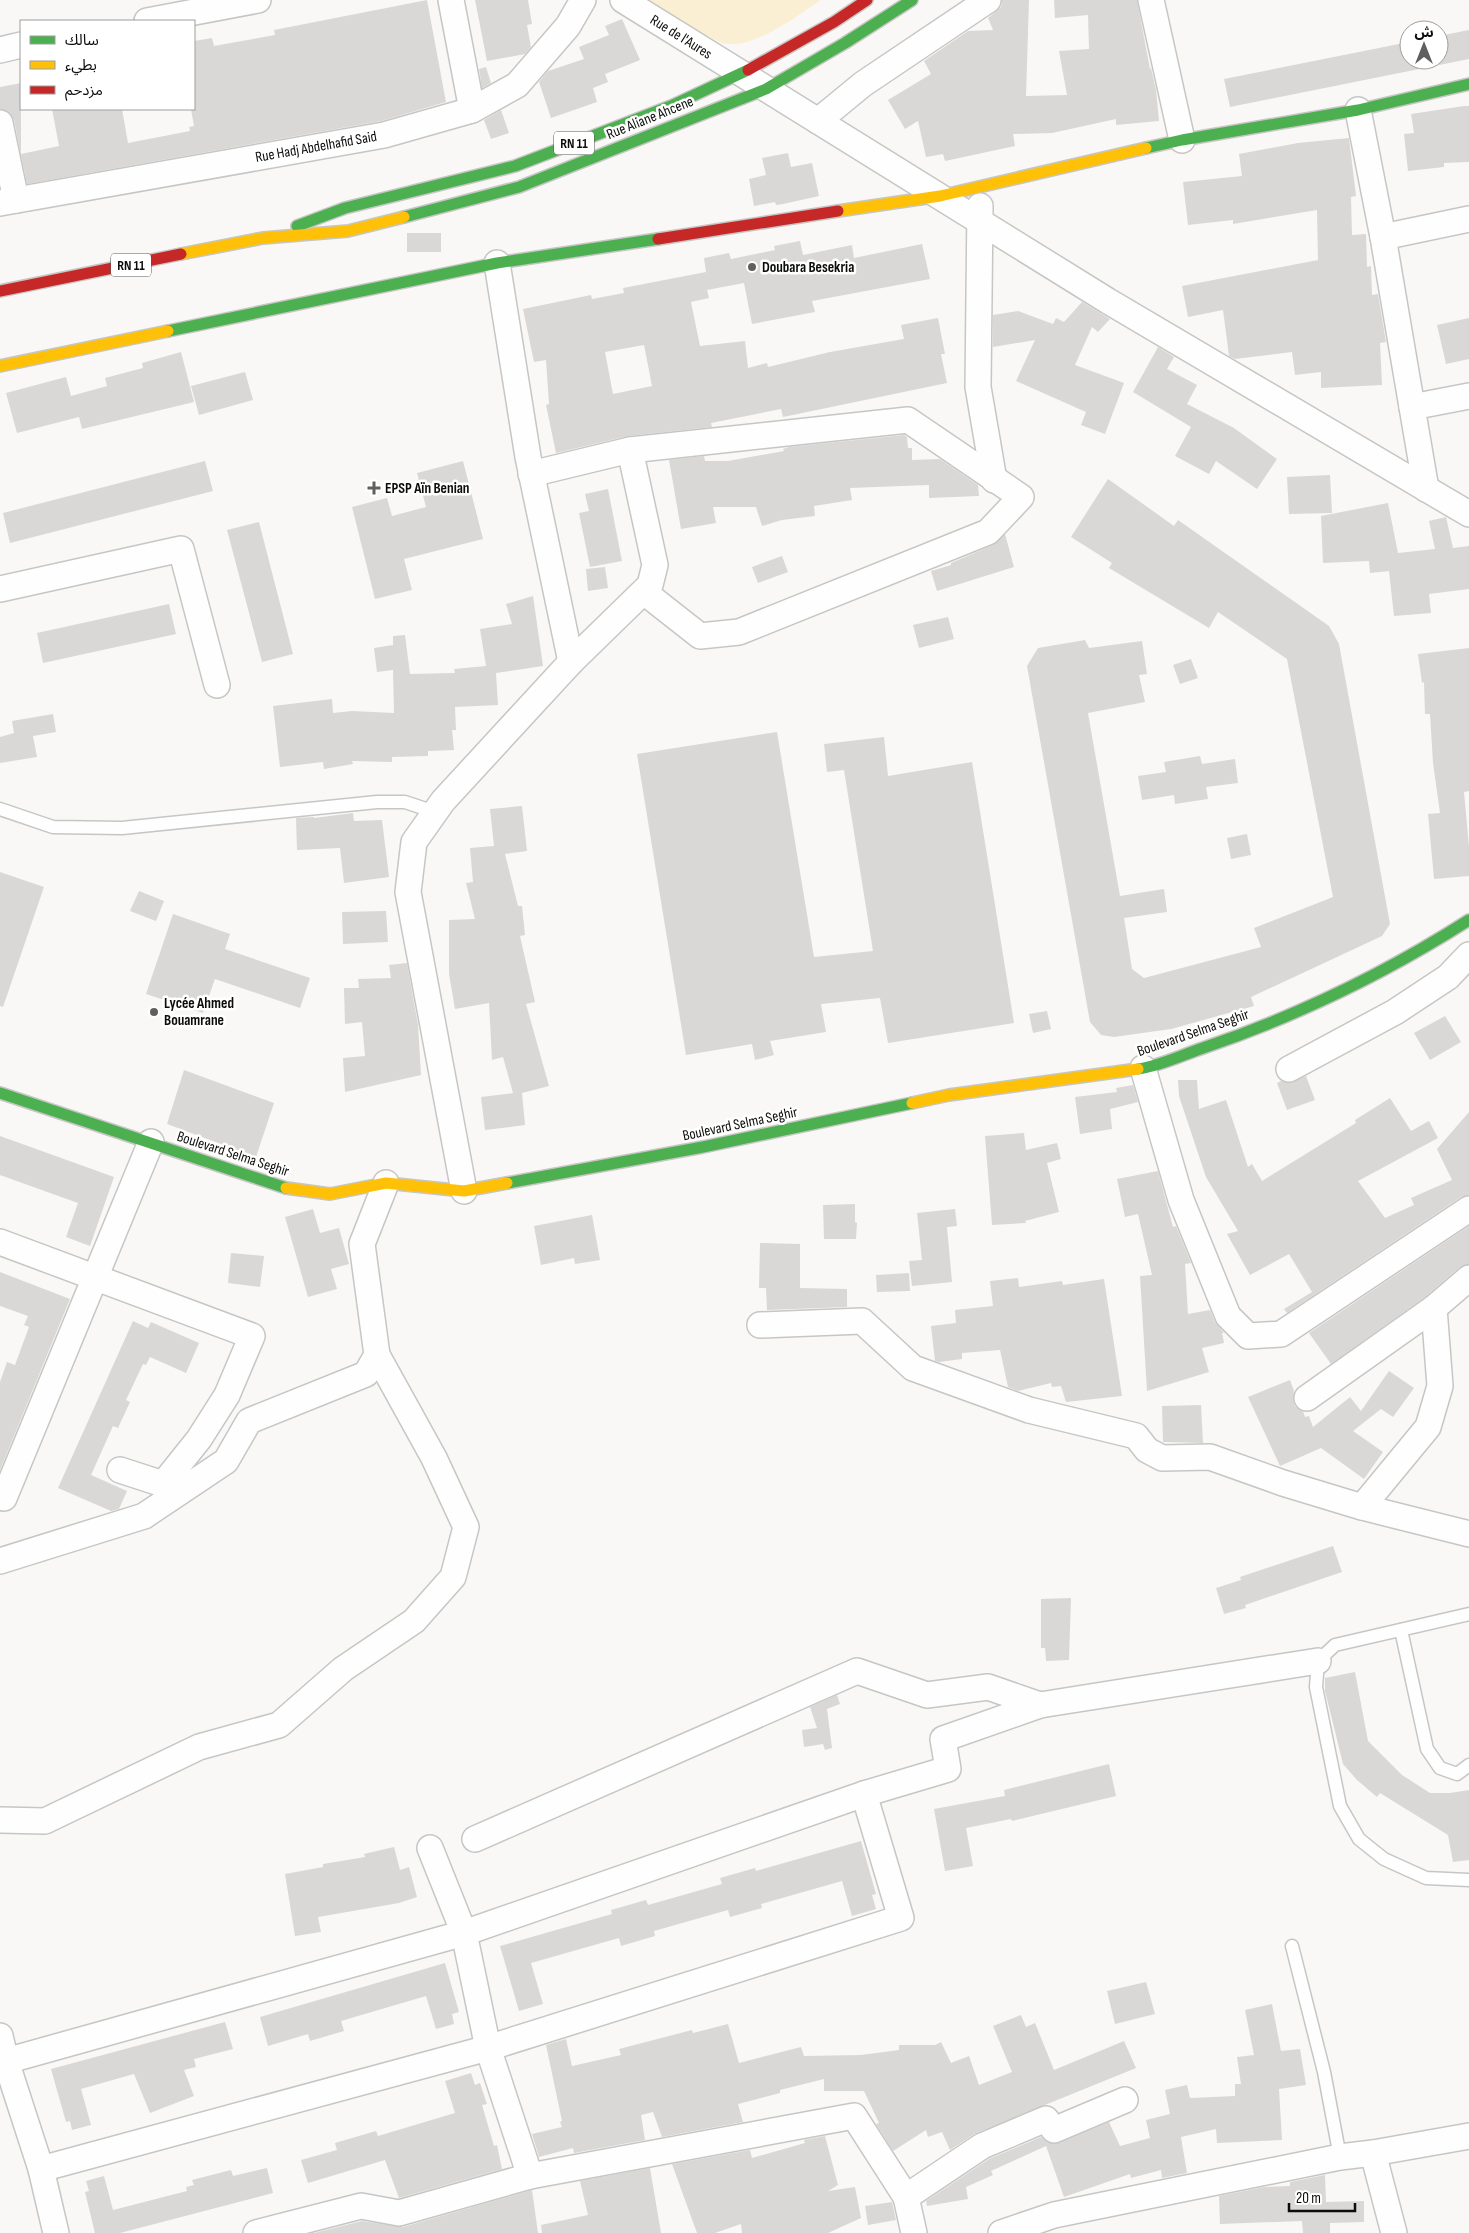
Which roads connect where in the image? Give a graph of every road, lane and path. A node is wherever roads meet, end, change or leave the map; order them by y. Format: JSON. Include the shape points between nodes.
{"nodes":[{"id":1,"x":258,"y":0,"type":"edge"},
{"id":2,"x":451,"y":0,"type":"edge"},
{"id":3,"x":583,"y":0,"type":"edge"},
{"id":4,"x":623,"y":0,"type":"edge"},
{"id":5,"x":867,"y":0,"type":"edge"},
{"id":6,"x":912,"y":0,"type":"edge"},
{"id":7,"x":988,"y":0,"type":"edge"},
{"id":8,"x":1151,"y":0,"type":"edge"},
{"id":9,"x":152,"y":20,"type":"edge"},
{"id":10,"x":20,"y":46,"type":"edge"},
{"id":11,"x":0,"y":50,"type":"edge"},
{"id":12,"x":740,"y":74,"type":"junction"},
{"id":13,"x":1469,"y":84,"type":"edge"},
{"id":14,"x":766,"y":89,"type":"junction"},
{"id":15,"x":472,"y":110,"type":"junction"},
{"id":16,"x":1358,"y":110,"type":"junction"},
{"id":17,"x":818,"y":121,"type":"junction"},
{"id":18,"x":0,"y":123,"type":"edge"},
{"id":19,"x":1182,"y":140,"type":"junction"},
{"id":20,"x":981,"y":186,"type":"junction"},
{"id":21,"x":940,"y":196,"type":"junction"},
{"id":22,"x":8,"y":201,"type":"edge"},
{"id":23,"x":1469,"y":219,"type":"edge"},
{"id":24,"x":980,"y":221,"type":"junction"},
{"id":25,"x":1383,"y":237,"type":"junction"},
{"id":26,"x":263,"y":238,"type":"junction"},
{"id":27,"x":497,"y":263,"type":"junction"},
{"id":28,"x":0,"y":292,"type":"edge"},
{"id":29,"x":0,"y":366,"type":"edge"},
{"id":30,"x":1469,"y":396,"type":"edge"},
{"id":31,"x":1412,"y":407,"type":"junction"},
{"id":32,"x":630,"y":450,"type":"junction"},
{"id":33,"x":532,"y":474,"type":"junction"},
{"id":34,"x":994,"y":480,"type":"junction"},
{"id":35,"x":1426,"y":489,"type":"junction"},
{"id":36,"x":1469,"y":514,"type":"edge"},
{"id":37,"x":0,"y":589,"type":"edge"},
{"id":38,"x":644,"y":592,"type":"junction"},
{"id":39,"x":571,"y":662,"type":"junction"},
{"id":40,"x":217,"y":686,"type":"dead end"},
{"id":41,"x":0,"y":808,"type":"edge"},
{"id":42,"x":435,"y":812,"type":"junction"},
{"id":43,"x":1469,"y":920,"type":"edge"},
{"id":44,"x":1469,"y":955,"type":"edge"},
{"id":45,"x":1143,"y":1068,"type":"junction"},
{"id":46,"x":1289,"y":1069,"type":"dead end"},
{"id":47,"x":0,"y":1093,"type":"edge"},
{"id":48,"x":150,"y":1142,"type":"junction"},
{"id":49,"x":386,"y":1183,"type":"junction"},
{"id":50,"x":464,"y":1191,"type":"junction"},
{"id":51,"x":1469,"y":1209,"type":"edge"},
{"id":52,"x":0,"y":1242,"type":"edge"},
{"id":53,"x":96,"y":1278,"type":"junction"},
{"id":54,"x":1469,"y":1278,"type":"edge"},
{"id":55,"x":1434,"y":1308,"type":"junction"},
{"id":56,"x":760,"y":1326,"type":"dead end"},
{"id":57,"x":377,"y":1356,"type":"junction"},
{"id":58,"x":1308,"y":1398,"type":"dead end"},
{"id":59,"x":120,"y":1470,"type":"dead end"},
{"id":60,"x":1,"y":1499,"type":"edge"},
{"id":61,"x":1362,"y":1507,"type":"junction"},
{"id":62,"x":1469,"y":1534,"type":"edge"},
{"id":63,"x":0,"y":1560,"type":"edge"},
{"id":64,"x":1469,"y":1614,"type":"edge"},
{"id":65,"x":1401,"y":1630,"type":"junction"},
{"id":66,"x":1318,"y":1661,"type":"junction"},
{"id":67,"x":1040,"y":1705,"type":"junction"},
{"id":68,"x":1469,"y":1766,"type":"edge"},
{"id":69,"x":864,"y":1794,"type":"junction"},
{"id":70,"x":0,"y":1820,"type":"edge"},
{"id":71,"x":475,"y":1839,"type":"dead end"},
{"id":72,"x":430,"y":1848,"type":"dead end"},
{"id":73,"x":1469,"y":1880,"type":"edge"},
{"id":74,"x":464,"y":1933,"type":"junction"},
{"id":75,"x":1292,"y":1946,"type":"dead end"},
{"id":76,"x":0,"y":2036,"type":"edge"},
{"id":77,"x":488,"y":2048,"type":"junction"},
{"id":78,"x":6,"y":2061,"type":"junction"},
{"id":79,"x":1125,"y":2100,"type":"dead end"},
{"id":80,"x":1469,"y":2136,"type":"edge"},
{"id":81,"x":1373,"y":2153,"type":"junction"},
{"id":82,"x":1340,"y":2157,"type":"junction"},
{"id":83,"x":41,"y":2170,"type":"junction"},
{"id":84,"x":530,"y":2176,"type":"junction"},
{"id":85,"x":906,"y":2197,"type":"junction"},
{"id":86,"x":1055,"y":2224,"type":"edge"},
{"id":87,"x":56,"y":2233,"type":"edge"},
{"id":88,"x":256,"y":2233,"type":"edge"},
{"id":89,"x":914,"y":2233,"type":"edge"},
{"id":90,"x":1001,"y":2233,"type":"edge"},
{"id":91,"x":1394,"y":2233,"type":"edge"}],
"edges":[{"from":1,"to":9,"type":"street"},
{"from":2,"to":15,"type":"street"},
{"from":3,"to":15,"type":"street","name":"Rue Hadj Abdelhafid Said","via":[[568,26],[517,85]]},
{"from":4,"to":12,"type":"street","name":"Rue de l'Aures"},
{"from":5,"to":12,"type":"main road","name":"Rue Aliane Ahcene","number":"RN 11"},
{"from":6,"to":14,"type":"main road","name":"Rue Aliane Ahcene","number":"RN 11"},
{"from":7,"to":17,"type":"street","via":[[864,84]]},
{"from":8,"to":19,"type":"street"},
{"from":10,"to":11,"type":"street"},
{"from":12,"to":14,"type":"street","name":"Rue de l'Aures"},
{"from":12,"to":26,"type":"main road","name":"Rue Aliane Ahcene","number":"RN 11","via":[[671,106],[515,166],[345,208]]},
{"from":13,"to":16,"type":"main road"},
{"from":14,"to":17,"type":"street","name":"Rue de l'Aures"},
{"from":14,"to":26,"type":"main road","name":"Rue Aliane Ahcene","number":"RN 11","via":[[519,187],[348,231]]},
{"from":15,"to":22,"type":"street","name":"Rue Hadj Abdelhafid Said","via":[[384,135]]},
{"from":16,"to":19,"type":"main road"},
{"from":16,"to":25,"type":"street"},
{"from":17,"to":21,"type":"street","name":"Rue de l'Aures"},
{"from":18,"to":22,"type":"street"},
{"from":19,"to":20,"type":"main road"},
{"from":20,"to":21,"type":"main road"},
{"from":20,"to":24,"type":"street"},
{"from":21,"to":24,"type":"street","name":"Rue de l'Aures"},
{"from":21,"to":27,"type":"main road"},
{"from":23,"to":25,"type":"street"},
{"from":24,"to":34,"type":"street","via":[[978,387]]},
{"from":24,"to":35,"type":"street","name":"Rue de l'Aures","via":[[1108,301]]},
{"from":25,"to":31,"type":"street"},
{"from":26,"to":28,"type":"main road","name":"Rue Aliane Ahcene","number":"RN 11"},
{"from":27,"to":29,"type":"main road"},
{"from":27,"to":33,"type":"street"},
{"from":30,"to":31,"type":"street"},
{"from":31,"to":35,"type":"street"},
{"from":32,"to":33,"type":"street"},
{"from":32,"to":34,"type":"street","via":[[908,420]]},
{"from":32,"to":38,"type":"street","via":[[655,565],[653,577]]},
{"from":33,"to":39,"type":"street"},
{"from":34,"to":38,"type":"street","via":[[1021,497],[988,532],[740,632],[700,636]]},
{"from":35,"to":36,"type":"street","name":"Rue de l'Aures"},
{"from":37,"to":40,"type":"street","via":[[181,549]]},
{"from":38,"to":39,"type":"street"},
{"from":39,"to":42,"type":"street"},
{"from":41,"to":42,"type":"lane","via":[[53,826],[94,828],[122,828],[377,802],[405,802]]},
{"from":42,"to":50,"type":"street","via":[[414,842],[408,892]]},
{"from":43,"to":45,"type":"main road","name":"Boulevard Selma Seghir","via":[[1430,945],[1319,1003]]},
{"from":44,"to":46,"type":"street","via":[[1448,977],[1395,1012]]},
{"from":45,"to":50,"type":"main road","name":"Boulevard Selma Seghir","via":[[949,1095],[703,1147]]},
{"from":45,"to":51,"type":"street","via":[[1181,1200],[1228,1316],[1248,1336],[1281,1334]]},
{"from":47,"to":48,"type":"main road","name":"Boulevard Selma Seghir"},
{"from":48,"to":49,"type":"main road","name":"Boulevard Selma Seghir","via":[[284,1188],[330,1194]]},
{"from":48,"to":53,"type":"street"},
{"from":49,"to":50,"type":"main road","name":"Boulevard Selma Seghir"},
{"from":49,"to":57,"type":"street","via":[[362,1244]]},
{"from":52,"to":53,"type":"street"},
{"from":53,"to":59,"type":"street","via":[[252,1336],[227,1395],[199,1439],[163,1484]]},
{"from":53,"to":60,"type":"street"},
{"from":54,"to":55,"type":"street"},
{"from":55,"to":58,"type":"street"},
{"from":55,"to":61,"type":"street","via":[[1440,1386],[1428,1427]]},
{"from":56,"to":61,"type":"street","via":[[862,1321],[913,1368],[978,1393],[1029,1410],[1136,1436],[1147,1450],[1162,1458],[1210,1457]]},
{"from":57,"to":63,"type":"street","via":[[366,1374],[249,1421],[226,1461],[144,1516]]},
{"from":57,"to":70,"type":"street","via":[[434,1458],[466,1527],[453,1578],[414,1622],[343,1669],[279,1726],[199,1748],[45,1822]]},
{"from":61,"to":62,"type":"street"},
{"from":64,"to":65,"type":"lane"},
{"from":65,"to":66,"type":"lane","via":[[1335,1644]]},
{"from":65,"to":68,"type":"lane","via":[[1427,1749],[1440,1768],[1457,1774]]},
{"from":66,"to":67,"type":"street"},
{"from":66,"to":73,"type":"lane","via":[[1316,1687],[1340,1806],[1359,1839],[1384,1859],[1426,1878]]},
{"from":67,"to":69,"type":"street","via":[[943,1739],[948,1769]]},
{"from":67,"to":71,"type":"street","via":[[988,1687],[927,1696],[857,1670]]},
{"from":69,"to":74,"type":"street"},
{"from":69,"to":77,"type":"street","via":[[901,1918]]},
{"from":72,"to":74,"type":"street"},
{"from":74,"to":77,"type":"street"},
{"from":74,"to":78,"type":"street"},
{"from":75,"to":82,"type":"lane","via":[[1324,2072]]},
{"from":76,"to":78,"type":"street"},
{"from":77,"to":83,"type":"street"},
{"from":77,"to":84,"type":"street"},
{"from":78,"to":83,"type":"street"},
{"from":79,"to":85,"type":"street","via":[[1054,2130],[1046,2119],[982,2146]]},
{"from":80,"to":81,"type":"street"},
{"from":81,"to":82,"type":"street"},
{"from":81,"to":91,"type":"street"},
{"from":82,"to":86,"type":"street"},
{"from":83,"to":87,"type":"street"},
{"from":84,"to":85,"type":"street","via":[[862,2122]]},
{"from":84,"to":88,"type":"street","via":[[399,2214],[361,2206]]},
{"from":85,"to":89,"type":"street"},
{"from":86,"to":90,"type":"street"}]}
